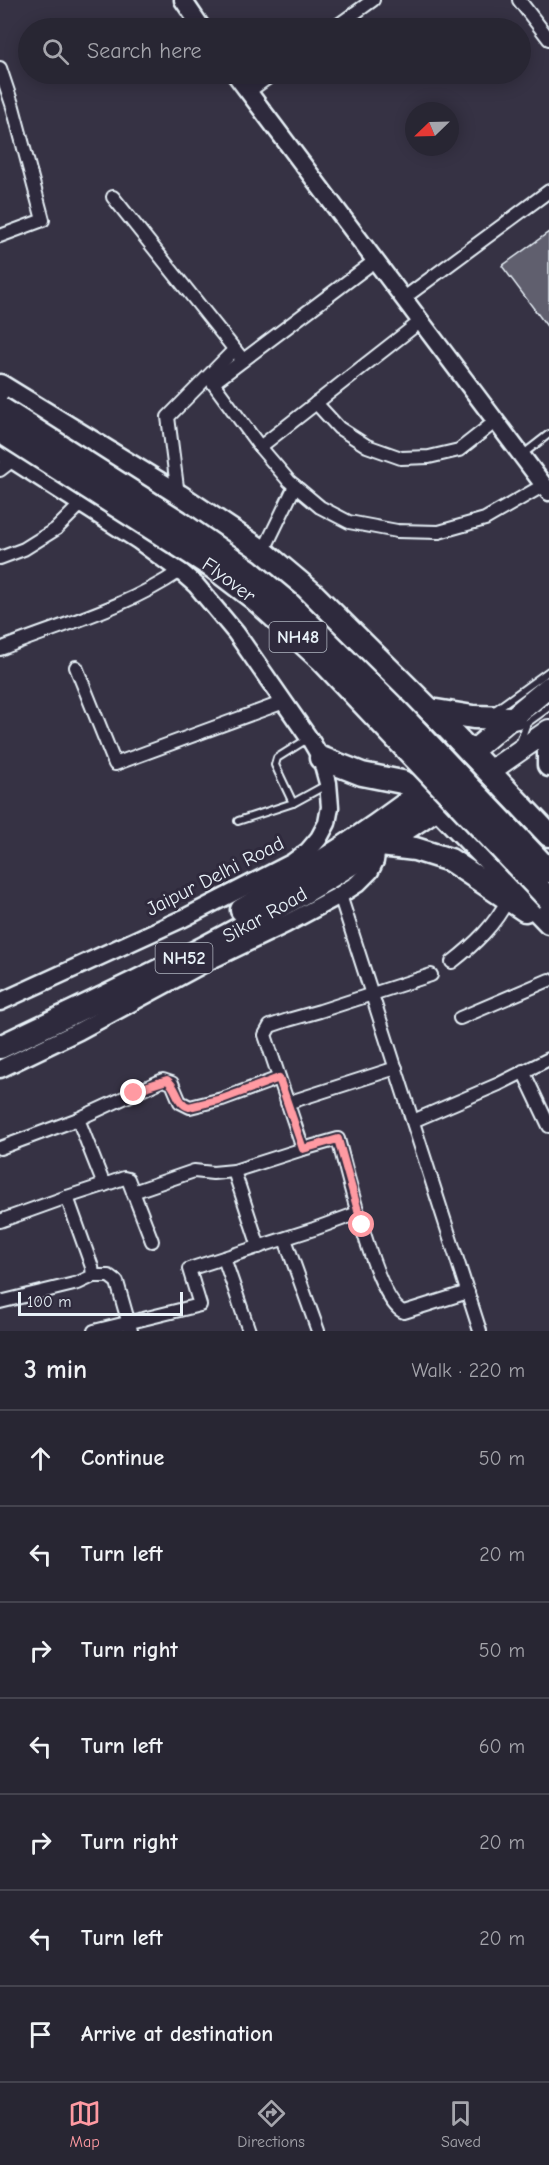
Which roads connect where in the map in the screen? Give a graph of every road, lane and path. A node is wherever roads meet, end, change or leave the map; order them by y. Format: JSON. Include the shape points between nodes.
{"nodes":[{"id":1,"x":183,"y":0,"type":"edge"},
{"id":2,"x":373,"y":0,"type":"edge"},
{"id":3,"x":519,"y":0,"type":"edge"},
{"id":4,"x":195,"y":18,"type":"edge"},
{"id":5,"x":348,"y":18,"type":"edge"},
{"id":6,"x":549,"y":39,"type":"edge"},
{"id":7,"x":0,"y":68,"type":"edge"},
{"id":8,"x":242,"y":84,"type":"edge"},
{"id":9,"x":259,"y":84,"type":"edge"},
{"id":10,"x":248,"y":92,"type":"junction"},
{"id":11,"x":549,"y":191,"type":"edge"},
{"id":12,"x":113,"y":196,"type":"dead end"},
{"id":13,"x":0,"y":236,"type":"edge"},
{"id":14,"x":376,"y":260,"type":"junction"},
{"id":15,"x":404,"y":298,"type":"junction"},
{"id":16,"x":421,"y":321,"type":"junction"},
{"id":17,"x":234,"y":350,"type":"junction"},
{"id":18,"x":243,"y":360,"type":"junction"},
{"id":19,"x":0,"y":386,"type":"edge"},
{"id":20,"x":316,"y":403,"type":"junction"},
{"id":21,"x":0,"y":408,"type":"edge"},
{"id":22,"x":496,"y":421,"type":"junction"},
{"id":23,"x":0,"y":431,"type":"edge"},
{"id":24,"x":549,"y":434,"type":"edge"},
{"id":25,"x":260,"y":447,"type":"junction"},
{"id":26,"x":521,"y":455,"type":"junction"},
{"id":27,"x":4,"y":461,"type":"edge"},
{"id":28,"x":296,"y":486,"type":"junction"},
{"id":29,"x":546,"y":489,"type":"edge"},
{"id":30,"x":178,"y":496,"type":"junction"},
{"id":31,"x":81,"y":504,"type":"junction"},
{"id":32,"x":263,"y":552,"type":"junction"},
{"id":33,"x":0,"y":558,"type":"edge"},
{"id":34,"x":180,"y":571,"type":"junction"},
{"id":35,"x":0,"y":649,"type":"edge"},
{"id":36,"x":76,"y":668,"type":"dead end"},
{"id":37,"x":549,"y":671,"type":"edge"},
{"id":38,"x":549,"y":687,"type":"edge"},
{"id":39,"x":284,"y":702,"type":"junction"},
{"id":40,"x":549,"y":707,"type":"edge"},
{"id":41,"x":430,"y":710,"type":"junction"},
{"id":42,"x":505,"y":722,"type":"junction"},
{"id":43,"x":549,"y":730,"type":"edge"},
{"id":44,"x":309,"y":738,"type":"junction"},
{"id":45,"x":549,"y":740,"type":"edge"},
{"id":46,"x":470,"y":753,"type":"junction"},
{"id":47,"x":517,"y":753,"type":"junction"},
{"id":48,"x":321,"y":758,"type":"junction"},
{"id":49,"x":549,"y":765,"type":"edge"},
{"id":50,"x":489,"y":772,"type":"junction"},
{"id":51,"x":328,"y":783,"type":"junction"},
{"id":52,"x":430,"y":800,"type":"junction"},
{"id":53,"x":293,"y":803,"type":"junction"},
{"id":54,"x":238,"y":821,"type":"dead end"},
{"id":55,"x":549,"y":835,"type":"edge"},
{"id":56,"x":374,"y":850,"type":"junction"},
{"id":57,"x":549,"y":871,"type":"edge"},
{"id":58,"x":340,"y":895,"type":"junction"},
{"id":59,"x":508,"y":899,"type":"junction"},
{"id":60,"x":549,"y":899,"type":"edge"},
{"id":61,"x":549,"y":924,"type":"edge"},
{"id":62,"x":452,"y":962,"type":"dead end"},
{"id":63,"x":431,"y":975,"type":"dead end"},
{"id":64,"x":549,"y":980,"type":"edge"},
{"id":65,"x":372,"y":994,"type":"junction"},
{"id":66,"x":0,"y":1002,"type":"edge"},
{"id":67,"x":460,"y":1018,"type":"dead end"},
{"id":68,"x":0,"y":1030,"type":"edge"},
{"id":69,"x":0,"y":1047,"type":"edge"},
{"id":70,"x":549,"y":1059,"type":"edge"},
{"id":71,"x":396,"y":1068,"type":"junction"},
{"id":72,"x":0,"y":1069,"type":"edge"},
{"id":73,"x":523,"y":1071,"type":"junction"},
{"id":74,"x":279,"y":1078,"type":"junction"},
{"id":75,"x":287,"y":1103,"type":"junction"},
{"id":76,"x":78,"y":1119,"type":"junction"},
{"id":77,"x":413,"y":1121,"type":"junction"},
{"id":78,"x":549,"y":1126,"type":"edge"},
{"id":79,"x":0,"y":1148,"type":"edge"},
{"id":80,"x":303,"y":1149,"type":"junction"},
{"id":81,"x":234,"y":1171,"type":"junction"},
{"id":82,"x":104,"y":1185,"type":"junction"},
{"id":83,"x":133,"y":1192,"type":"junction"},
{"id":84,"x":67,"y":1197,"type":"junction"},
{"id":85,"x":358,"y":1213,"type":"junction"},
{"id":86,"x":0,"y":1221,"type":"edge"},
{"id":87,"x":285,"y":1239,"type":"junction"},
{"id":88,"x":152,"y":1241,"type":"dead end"},
{"id":89,"x":260,"y":1247,"type":"junction"},
{"id":90,"x":224,"y":1258,"type":"junction"},
{"id":91,"x":93,"y":1276,"type":"junction"},
{"id":92,"x":468,"y":1292,"type":"junction"},
{"id":93,"x":0,"y":1302,"type":"edge"},
{"id":94,"x":130,"y":1327,"type":"edge"},
{"id":95,"x":94,"y":1331,"type":"edge"},
{"id":96,"x":249,"y":1331,"type":"edge"},
{"id":97,"x":318,"y":1331,"type":"edge"},
{"id":98,"x":480,"y":1331,"type":"edge"}],
"edges":[{"from":1,"to":4,"type":"main road"},
{"from":2,"to":5,"type":"street"},
{"from":3,"to":6,"type":"street"},
{"from":7,"to":13,"type":"street","via":[[43,220]]},
{"from":8,"to":10,"type":"main road"},
{"from":9,"to":10,"type":"street"},
{"from":10,"to":14,"type":"main road"},
{"from":11,"to":15,"type":"street"},
{"from":12,"to":17,"type":"street"},
{"from":14,"to":15,"type":"main road"},
{"from":14,"to":18,"type":"street"},
{"from":15,"to":16,"type":"main road"},
{"from":16,"to":20,"type":"street"},
{"from":16,"to":22,"type":"main road"},
{"from":17,"to":18,"type":"street"},
{"from":17,"to":30,"type":"street","via":[[168,417]]},
{"from":18,"to":25,"type":"street","via":[[213,383]]},
{"from":19,"to":30,"type":"highway"},
{"from":20,"to":22,"type":"street","via":[[339,428],[367,446],[401,458],[459,450]]},
{"from":20,"to":25,"type":"street"},
{"from":21,"to":57,"type":"highway","name":"Flyover","number":"NH48","bridge":true,"via":[[179,522],[289,604]]},
{"from":22,"to":26,"type":"main road"},
{"from":23,"to":60,"type":"highway","name":"Flyover","number":"NH48","bridge":true,"via":[[213,567],[255,599],[321,658]]},
{"from":24,"to":26,"type":"lane"},
{"from":25,"to":28,"type":"street"},
{"from":26,"to":29,"type":"main road"},
{"from":27,"to":31,"type":"main road","name":"Jaipur Delhi Road"},
{"from":28,"to":29,"type":"street","via":[[320,507],[349,522],[397,531],[439,532],[485,519]]},
{"from":28,"to":32,"type":"street"},
{"from":30,"to":32,"type":"highway"},
{"from":31,"to":33,"type":"street","via":[[56,529],[24,549]]},
{"from":31,"to":34,"type":"main road","name":"Jaipur Delhi Road"},
{"from":32,"to":41,"type":"highway","via":[[313,594]]},
{"from":34,"to":35,"type":"street","via":[[154,588]]},
{"from":34,"to":39,"type":"main road","name":"Jaipur Delhi Road","via":[[236,633]]},
{"from":36,"to":39,"type":"street","via":[[115,764]]},
{"from":37,"to":42,"type":"lane"},
{"from":38,"to":42,"type":"main road"},
{"from":39,"to":44,"type":"main road","name":"Jaipur Delhi Road"},
{"from":40,"to":42,"type":"lane"},
{"from":41,"to":42,"type":"highway"},
{"from":41,"to":46,"type":"highway"},
{"from":42,"to":46,"type":"main road"},
{"from":42,"to":47,"type":"lane"},
{"from":43,"to":47,"type":"main road"},
{"from":44,"to":48,"type":"main road","name":"Jaipur Delhi Road"},
{"from":44,"to":53,"type":"lane","via":[[277,758],[275,765]]},
{"from":45,"to":49,"type":"highway"},
{"from":46,"to":50,"type":"highway"},
{"from":46,"to":52,"type":"highway","number":"NH52"},
{"from":47,"to":50,"type":"main road"},
{"from":48,"to":51,"type":"main road","name":"Jaipur Delhi Road"},
{"from":48,"to":52,"type":"highway","via":[[362,774],[402,782]]},
{"from":50,"to":52,"type":"highway","number":"NH52"},
{"from":50,"to":55,"type":"highway"},
{"from":51,"to":53,"type":"lane"},
{"from":51,"to":66,"type":"main road","name":"Jaipur Delhi Road","via":[[327,823],[308,851],[293,862],[184,918]]},
{"from":52,"to":56,"type":"highway","number":"NH52"},
{"from":52,"to":61,"type":"highway"},
{"from":52,"to":68,"type":"highway","number":"NH52","via":[[376,826],[309,870],[179,945]]},
{"from":53,"to":54,"type":"lane"},
{"from":56,"to":58,"type":"main road","via":[[375,861],[370,871]]},
{"from":56,"to":59,"type":"highway","via":[[416,849],[450,860]]},
{"from":56,"to":69,"type":"highway","name":"Sikar Road","number":"NH52","via":[[203,948]]},
{"from":58,"to":65,"type":"street"},
{"from":58,"to":72,"type":"main road"},
{"from":59,"to":61,"type":"highway"},
{"from":59,"to":62,"type":"street","via":[[484,934]]},
{"from":63,"to":65,"type":"street"},
{"from":64,"to":67,"type":"street"},
{"from":65,"to":71,"type":"street"},
{"from":65,"to":74,"type":"street","via":[[270,1026],[265,1035]]},
{"from":70,"to":73,"type":"street"},
{"from":71,"to":75,"type":"street"},
{"from":71,"to":77,"type":"street"},
{"from":73,"to":77,"type":"street"},
{"from":73,"to":78,"type":"street"},
{"from":74,"to":75,"type":"street"},
{"from":74,"to":76,"type":"street","via":[[189,1107],[180,1102],[172,1083],[163,1080]]},
{"from":75,"to":80,"type":"street"},
{"from":76,"to":79,"type":"street"},
{"from":76,"to":82,"type":"street"},
{"from":77,"to":92,"type":"street"},
{"from":80,"to":81,"type":"street"},
{"from":80,"to":85,"type":"street","via":[[338,1139]]},
{"from":81,"to":83,"type":"street","via":[[194,1171]]},
{"from":81,"to":89,"type":"street"},
{"from":82,"to":83,"type":"street","via":[[124,1178]]},
{"from":82,"to":84,"type":"street"},
{"from":83,"to":88,"type":"street"},
{"from":84,"to":86,"type":"street"},
{"from":84,"to":91,"type":"street"},
{"from":85,"to":87,"type":"street"},
{"from":85,"to":92,"type":"street","via":[[373,1263],[399,1311]]},
{"from":87,"to":89,"type":"street"},
{"from":87,"to":97,"type":"street"},
{"from":89,"to":90,"type":"street"},
{"from":90,"to":94,"type":"street","via":[[189,1269],[200,1305]]},
{"from":90,"to":96,"type":"street"},
{"from":91,"to":93,"type":"street"},
{"from":91,"to":94,"type":"street","via":[[109,1276],[117,1282]]},
{"from":92,"to":98,"type":"street"},
{"from":94,"to":95,"type":"street"}]}
